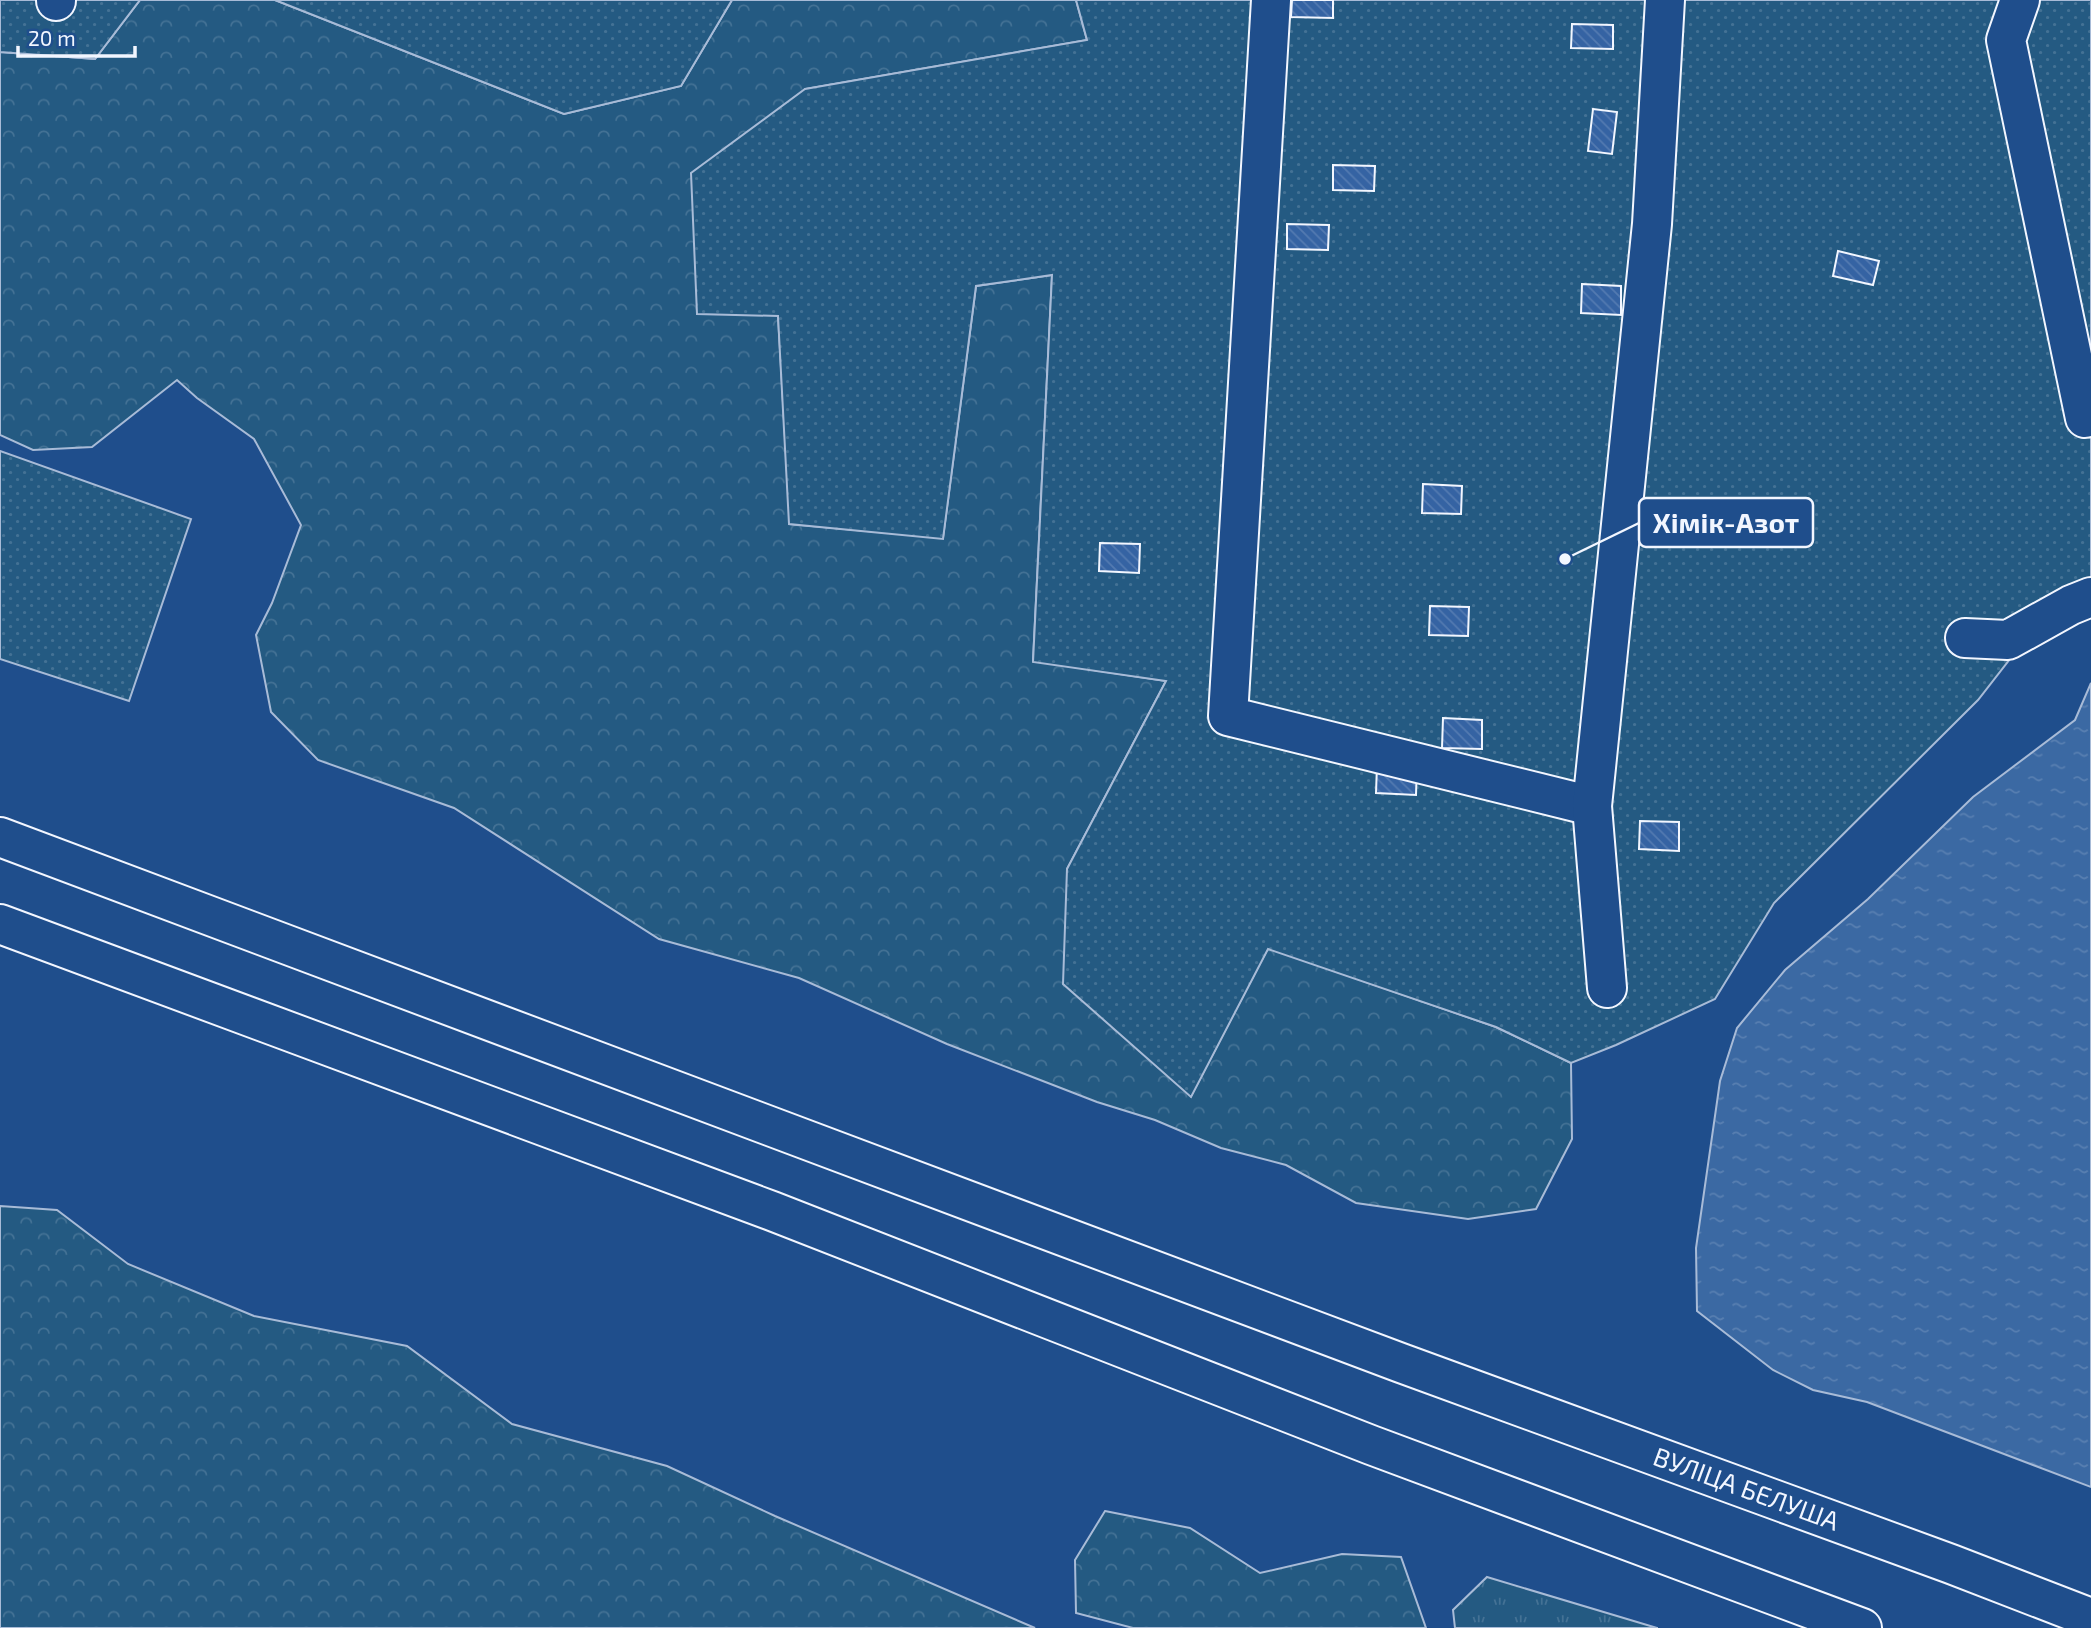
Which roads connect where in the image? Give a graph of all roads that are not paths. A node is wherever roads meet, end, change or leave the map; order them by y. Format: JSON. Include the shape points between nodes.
{"nodes":[{"id":1,"x":1271,"y":0,"type":"edge"},
{"id":2,"x":1665,"y":0,"type":"edge"},
{"id":3,"x":2020,"y":0,"type":"edge"},
{"id":4,"x":2085,"y":418,"type":"dead end"},
{"id":5,"x":2091,"y":597,"type":"edge"},
{"id":6,"x":1965,"y":638,"type":"dead end"},
{"id":7,"x":1592,"y":806,"type":"junction"},
{"id":8,"x":0,"y":837,"type":"edge"},
{"id":9,"x":0,"y":924,"type":"edge"},
{"id":10,"x":1607,"y":988,"type":"dead end"},
{"id":11,"x":2091,"y":1618,"type":"edge"},
{"id":12,"x":1862,"y":1628,"type":"edge"}],
"edges":[{"from":1,"to":7,"type":"main road","via":[[1228,716]]},
{"from":2,"to":7,"type":"main road","via":[[1652,224]]},
{"from":3,"to":4,"type":"main road","via":[[2006,40]]},
{"from":5,"to":6,"type":"main road","via":[[2008,639]]},
{"from":7,"to":10,"type":"main road"},
{"from":8,"to":11,"type":"main road","name":"ВУЛІЦА БЕЛУША"},
{"from":9,"to":12,"type":"main road","via":[[772,1211],[1371,1444]]}]}
